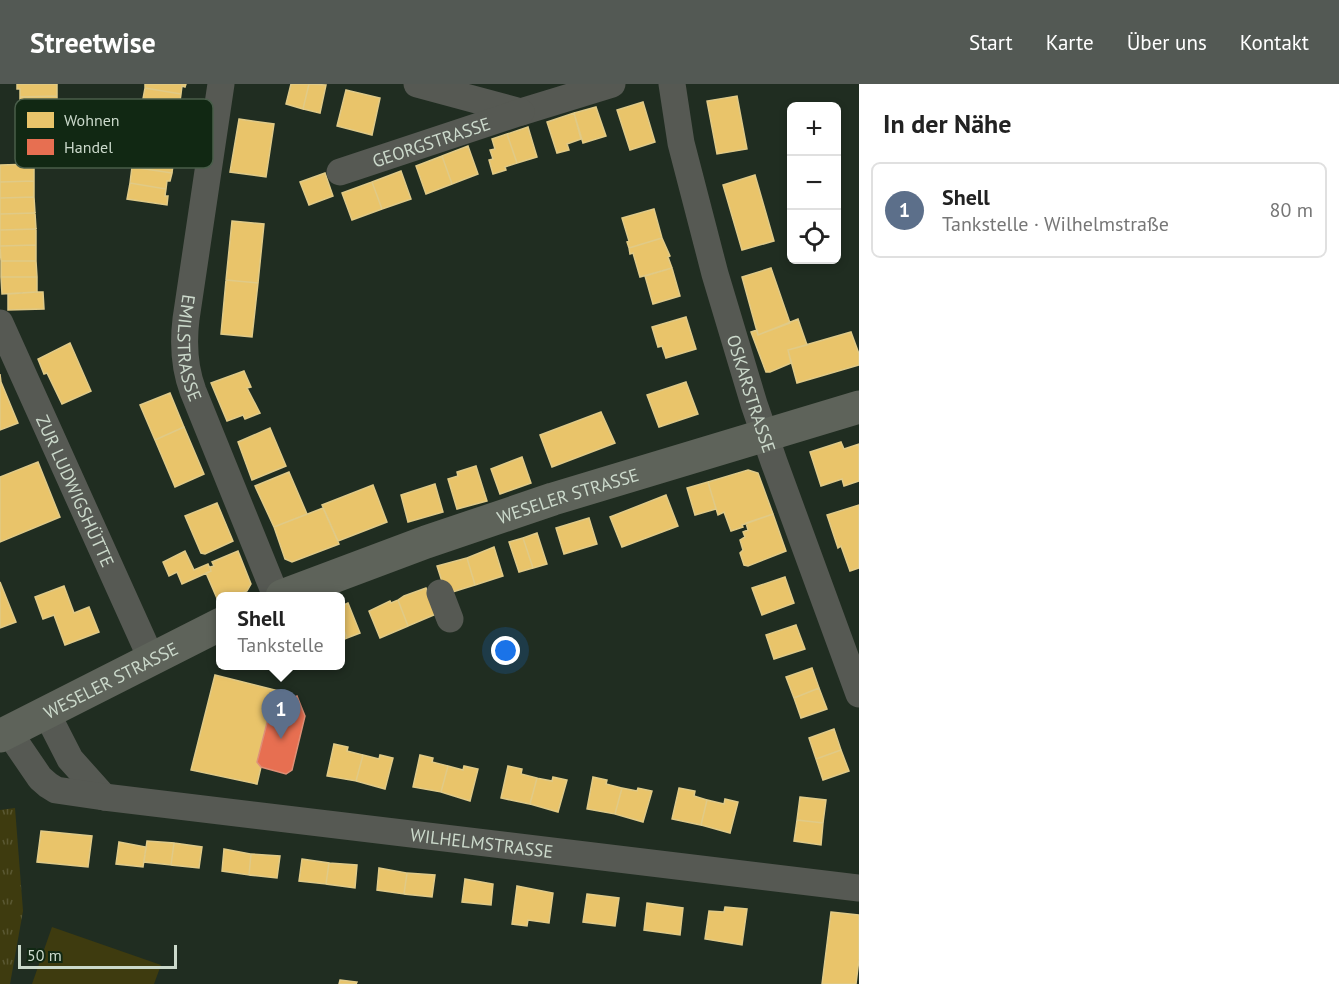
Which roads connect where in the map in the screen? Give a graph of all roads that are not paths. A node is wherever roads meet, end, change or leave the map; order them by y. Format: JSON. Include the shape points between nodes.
{"nodes":[{"id":1,"x":220,"y":84,"type":"edge"},
{"id":2,"x":417,"y":84,"type":"edge"},
{"id":3,"x":612,"y":84,"type":"edge"},
{"id":4,"x":672,"y":84,"type":"edge"},
{"id":5,"x":521,"y":112,"type":"junction"},
{"id":6,"x":213,"y":132,"type":"edge"},
{"id":7,"x":208,"y":168,"type":"edge"},
{"id":8,"x":340,"y":172,"type":"dead end"},
{"id":9,"x":0,"y":323,"type":"edge"},
{"id":10,"x":859,"y":407,"type":"edge"},
{"id":11,"x":764,"y":435,"type":"junction"},
{"id":12,"x":274,"y":592,"type":"edge"},
{"id":13,"x":295,"y":592,"type":"edge"},
{"id":14,"x":440,"y":593,"type":"dead end"},
{"id":15,"x":450,"y":619,"type":"dead end"},
{"id":16,"x":216,"y":626,"type":"edge"},
{"id":17,"x":151,"y":658,"type":"junction"},
{"id":18,"x":859,"y":694,"type":"edge"},
{"id":19,"x":46,"y":712,"type":"junction"},
{"id":20,"x":4,"y":734,"type":"edge"},
{"id":21,"x":104,"y":797,"type":"junction"},
{"id":22,"x":859,"y":888,"type":"edge"}],
"edges":[{"from":1,"to":6,"type":"street","name":"EMILSTRASSE"},
{"from":2,"to":5,"type":"street","name":"GEORGSTRASSE"},
{"from":3,"to":5,"type":"street","name":"GEORGSTRASSE"},
{"from":4,"to":11,"type":"street","name":"OSKARSTRASSE","via":[[684,154]]},
{"from":5,"to":8,"type":"street","name":"GEORGSTRASSE"},
{"from":7,"to":12,"type":"street","name":"EMILSTRASSE","via":[[183,340],[187,376]]},
{"from":9,"to":17,"type":"street","name":"ZUR LUDWIGSHÜTTE"},
{"from":10,"to":11,"type":"main road","name":"WESELER STRASSE"},
{"from":11,"to":13,"type":"main road","name":"WESELER STRASSE","via":[[454,532]]},
{"from":11,"to":18,"type":"street","name":"OSKARSTRASSE"},
{"from":14,"to":15,"type":"street"},
{"from":16,"to":17,"type":"main road","name":"WESELER STRASSE"},
{"from":17,"to":19,"type":"main road","name":"WESELER STRASSE"},
{"from":19,"to":20,"type":"main road","name":"WESELER STRASSE"},
{"from":19,"to":21,"type":"street","via":[[70,759]]},
{"from":20,"to":21,"type":"street","name":"WILHELMSTRASSE","via":[[48,785],[56,790]]},
{"from":21,"to":22,"type":"street","name":"WILHELMSTRASSE"}]}
